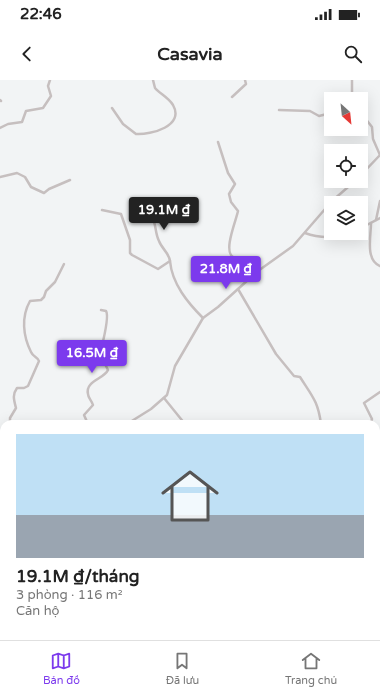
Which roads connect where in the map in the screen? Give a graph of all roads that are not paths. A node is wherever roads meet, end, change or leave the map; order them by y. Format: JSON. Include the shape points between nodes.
{"nodes":[{"id":1,"x":50,"y":80,"type":"edge"},
{"id":2,"x":153,"y":80,"type":"edge"},
{"id":3,"x":245,"y":80,"type":"edge"},
{"id":4,"x":352,"y":80,"type":"edge"},
{"id":5,"x":352,"y":92,"type":"edge"},
{"id":6,"x":232,"y":97,"type":"dead end"},
{"id":7,"x":112,"y":108,"type":"dead end"},
{"id":8,"x":279,"y":110,"type":"dead end"},
{"id":9,"x":324,"y":115,"type":"edge"},
{"id":10,"x":368,"y":122,"type":"edge"},
{"id":11,"x":0,"y":128,"type":"edge"},
{"id":12,"x":218,"y":142,"type":"dead end"},
{"id":13,"x":380,"y":155,"type":"edge"},
{"id":14,"x":368,"y":168,"type":"edge"},
{"id":15,"x":0,"y":177,"type":"edge"},
{"id":16,"x":70,"y":180,"type":"dead end"},
{"id":17,"x":347,"y":188,"type":"edge"},
{"id":18,"x":380,"y":201,"type":"edge"},
{"id":19,"x":102,"y":210,"type":"dead end"},
{"id":20,"x":143,"y":210,"type":"dead end"},
{"id":21,"x":380,"y":218,"type":"edge"},
{"id":22,"x":376,"y":220,"type":"junction"},
{"id":23,"x":371,"y":223,"type":"junction"},
{"id":24,"x":368,"y":224,"type":"edge"},
{"id":25,"x":305,"y":233,"type":"junction"},
{"id":26,"x":324,"y":237,"type":"edge"},
{"id":27,"x":170,"y":261,"type":"junction"},
{"id":28,"x":64,"y":264,"type":"dead end"},
{"id":29,"x":380,"y":266,"type":"edge"},
{"id":30,"x":258,"y":271,"type":"junction"},
{"id":31,"x":238,"y":289,"type":"junction"},
{"id":32,"x":101,"y":310,"type":"dead end"},
{"id":33,"x":204,"y":318,"type":"junction"},
{"id":34,"x":380,"y":392,"type":"edge"},
{"id":35,"x":164,"y":398,"type":"junction"},
{"id":36,"x":10,"y":420,"type":"edge"},
{"id":37,"x":86,"y":420,"type":"edge"},
{"id":38,"x":133,"y":420,"type":"edge"},
{"id":39,"x":182,"y":420,"type":"edge"},
{"id":40,"x":321,"y":420,"type":"edge"},
{"id":41,"x":372,"y":420,"type":"edge"}],
"edges":[{"from":1,"to":11,"type":"street","via":[[48,86],[51,96],[42,108],[26,111],[22,122]]},
{"from":2,"to":7,"type":"street","via":[[155,88],[166,96],[174,107],[172,121],[167,127],[136,134],[123,124]]},
{"from":3,"to":6,"type":"street","via":[[246,84]]},
{"from":4,"to":5,"type":"street"},
{"from":8,"to":9,"type":"street","via":[[310,111],[319,116]]},
{"from":10,"to":13,"type":"street","via":[[372,127],[373,139]]},
{"from":12,"to":30,"type":"street","via":[[228,173],[235,184],[229,194],[238,211],[228,245],[230,254],[249,263]]},
{"from":13,"to":14,"type":"street"},
{"from":15,"to":16,"type":"street","via":[[17,173],[25,177],[31,187],[44,193]]},
{"from":17,"to":25,"type":"street","via":[[332,201]]},
{"from":18,"to":22,"type":"street"},
{"from":19,"to":27,"type":"street","via":[[122,214],[132,255],[158,269]]},
{"from":20,"to":27,"type":"street","via":[[151,216],[158,241]]},
{"from":21,"to":22,"type":"street"},
{"from":22,"to":23,"type":"street"},
{"from":23,"to":24,"type":"street"},
{"from":23,"to":29,"type":"street","via":[[371,255]]},
{"from":25,"to":26,"type":"street"},
{"from":25,"to":30,"type":"street","via":[[287,251]]},
{"from":27,"to":33,"type":"street","via":[[172,273],[182,293]]},
{"from":28,"to":36,"type":"street","via":[[44,298],[30,301],[27,307],[24,332],[32,353],[39,361],[28,386],[17,388],[15,392],[13,398],[16,408]]},
{"from":30,"to":31,"type":"street"},
{"from":31,"to":33,"type":"street"},
{"from":31,"to":40,"type":"street","via":[[276,354],[294,376],[300,377],[314,397]]},
{"from":32,"to":37,"type":"street","via":[[107,314],[105,340],[100,354],[108,370],[88,388],[93,406],[84,415]]},
{"from":33,"to":35,"type":"street","via":[[175,366]]},
{"from":34,"to":41,"type":"street","via":[[364,403]]},
{"from":35,"to":38,"type":"street"},
{"from":35,"to":39,"type":"street"}]}
